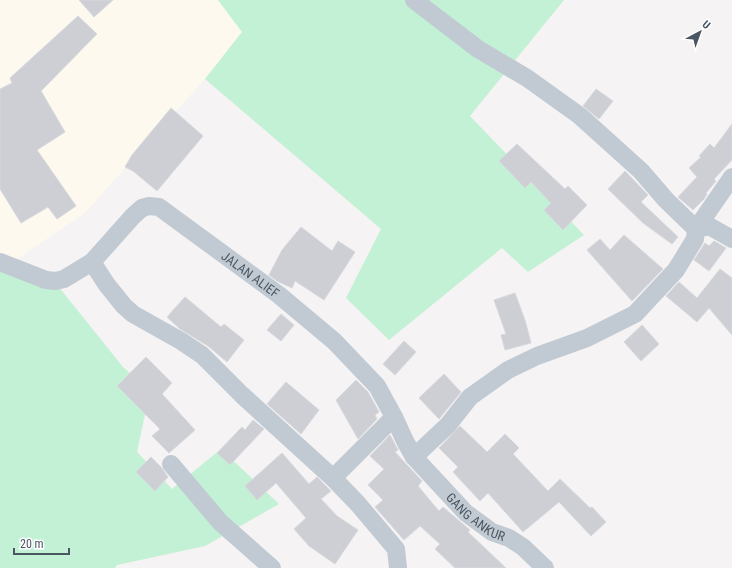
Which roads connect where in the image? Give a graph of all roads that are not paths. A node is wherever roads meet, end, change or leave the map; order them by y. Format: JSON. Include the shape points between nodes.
{"nodes":[{"id":1,"x":414,"y":0,"type":"edge"},
{"id":2,"x":732,"y":177,"type":"edge"},
{"id":3,"x":696,"y":229,"type":"junction"},
{"id":4,"x":732,"y":240,"type":"edge"},
{"id":5,"x":0,"y":262,"type":"edge"},
{"id":6,"x":92,"y":262,"type":"junction"},
{"id":7,"x":394,"y":417,"type":"junction"},
{"id":8,"x":414,"y":457,"type":"junction"},
{"id":9,"x":171,"y":464,"type":"dead end"},
{"id":10,"x":333,"y":478,"type":"junction"},
{"id":11,"x":272,"y":568,"type":"edge"},
{"id":12,"x":398,"y":568,"type":"edge"},
{"id":13,"x":545,"y":568,"type":"edge"}],
"edges":[{"from":1,"to":3,"type":"street","via":[[478,49],[527,78],[580,116],[641,171]]},
{"from":2,"to":3,"type":"street"},
{"from":3,"to":4,"type":"street","via":[[709,226]]},
{"from":3,"to":8,"type":"street","via":[[694,239],[676,270],[635,314],[587,338],[508,370],[470,397],[448,424]]},
{"from":5,"to":6,"type":"street","name":"JALAN ALIEF","via":[[55,281],[64,279]]},
{"from":6,"to":7,"type":"street","name":"JALAN ALIEF","via":[[142,208],[159,207],[279,295],[334,342],[377,386]]},
{"from":6,"to":10,"type":"street","via":[[124,306],[202,355]]},
{"from":7,"to":8,"type":"street","name":"JALAN ALIEF"},
{"from":7,"to":10,"type":"street"},
{"from":8,"to":13,"type":"street","name":"GANG ANKUR","via":[[466,513],[492,532],[509,538]]},
{"from":9,"to":11,"type":"street","via":[[220,522]]},
{"from":10,"to":12,"type":"street","via":[[396,549]]}]}
